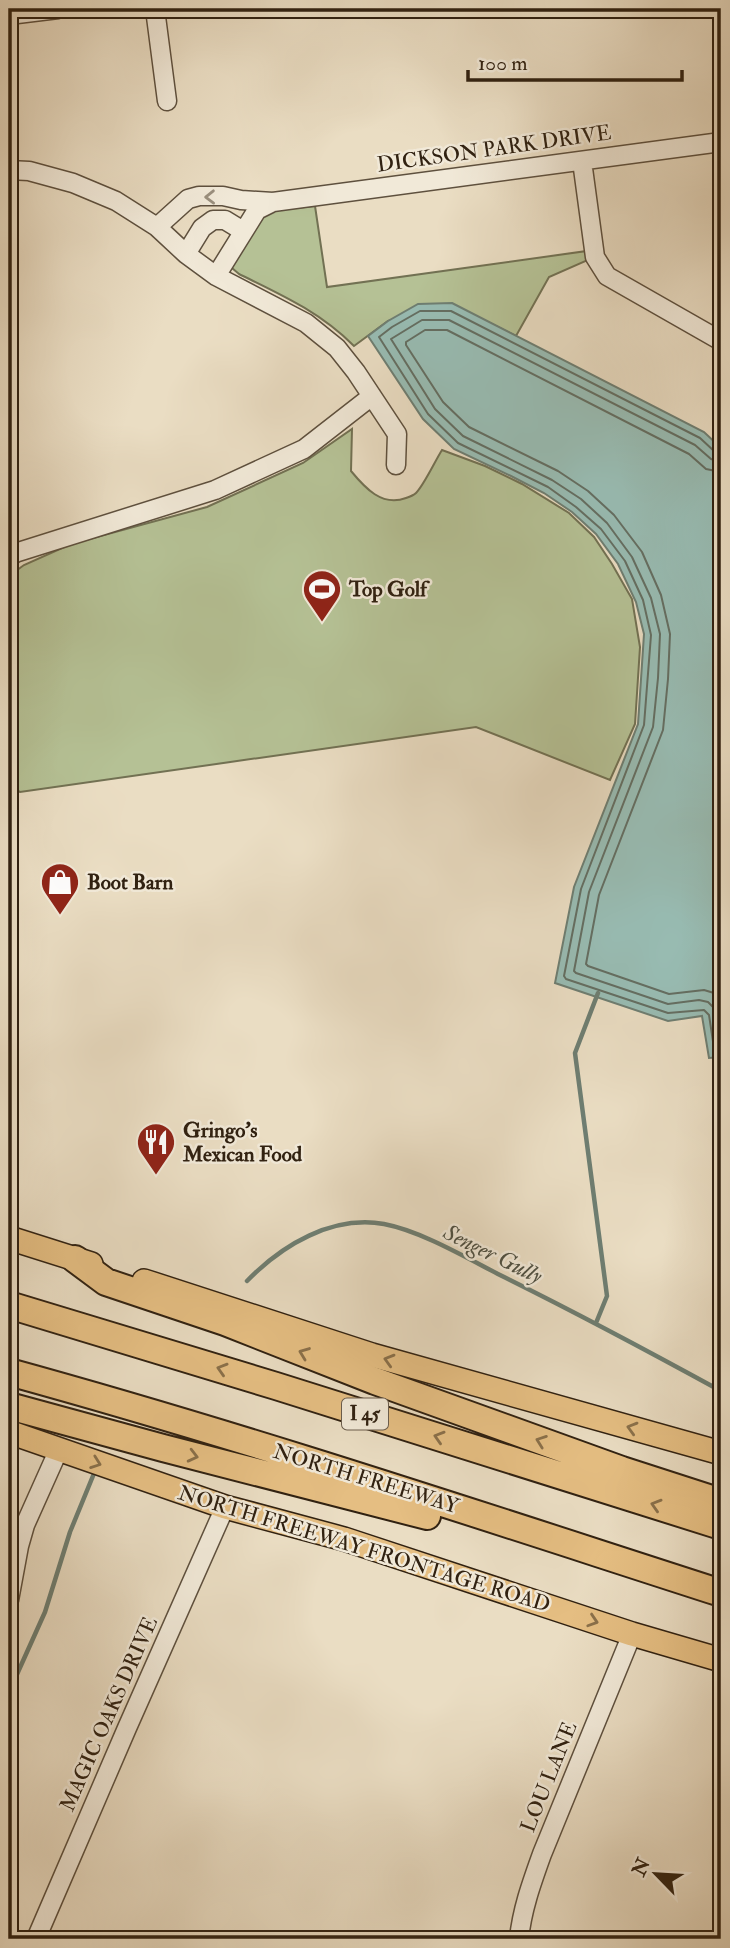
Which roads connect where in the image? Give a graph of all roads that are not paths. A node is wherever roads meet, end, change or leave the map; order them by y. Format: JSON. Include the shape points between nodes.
{"nodes":[{"id":1,"x":58,"y":9,"type":"edge"},
{"id":2,"x":155,"y":9,"type":"edge"},
{"id":3,"x":9,"y":15,"type":"edge"},
{"id":4,"x":167,"y":101,"type":"dead end"},
{"id":5,"x":721,"y":142,"type":"edge"},
{"id":6,"x":582,"y":161,"type":"junction"},
{"id":7,"x":9,"y":170,"type":"edge"},
{"id":8,"x":273,"y":202,"type":"junction"},
{"id":9,"x":157,"y":227,"type":"junction"},
{"id":10,"x":243,"y":231,"type":"junction"},
{"id":11,"x":186,"y":254,"type":"junction"},
{"id":12,"x":216,"y":276,"type":"junction"},
{"id":13,"x":721,"y":341,"type":"edge"},
{"id":14,"x":372,"y":396,"type":"junction"},
{"id":15,"x":396,"y":465,"type":"dead end"},
{"id":16,"x":9,"y":558,"type":"edge"},
{"id":17,"x":9,"y":1238,"type":"edge"},
{"id":18,"x":75,"y":1259,"type":"junction"},
{"id":19,"x":9,"y":1305,"type":"edge"},
{"id":20,"x":9,"y":1372,"type":"edge"},
{"id":21,"x":9,"y":1406,"type":"edge"},
{"id":22,"x":9,"y":1432,"type":"edge"},
{"id":23,"x":59,"y":1449,"type":"junction"},
{"id":24,"x":721,"y":1453,"type":"edge"},
{"id":25,"x":721,"y":1502,"type":"edge"},
{"id":26,"x":225,"y":1507,"type":"junction"},
{"id":27,"x":721,"y":1525,"type":"edge"},
{"id":28,"x":621,"y":1561,"type":"junction"},
{"id":29,"x":721,"y":1594,"type":"edge"},
{"id":30,"x":9,"y":1600,"type":"edge"},
{"id":31,"x":632,"y":1634,"type":"junction"},
{"id":32,"x":721,"y":1660,"type":"edge"},
{"id":33,"x":36,"y":1939,"type":"edge"},
{"id":34,"x":519,"y":1939,"type":"edge"}],
"edges":[{"from":1,"to":3,"type":"street"},
{"from":2,"to":4,"type":"street"},
{"from":5,"to":6,"type":"street","name":"DICKSON PARK DRIVE"},
{"from":6,"to":8,"type":"street","name":"DICKSON PARK DRIVE"},
{"from":6,"to":13,"type":"street","via":[[595,257],[607,276]]},
{"from":7,"to":9,"type":"street","via":[[73,183],[116,201]]},
{"from":8,"to":9,"type":"street","name":"DICKSON PARK DRIVE","one_way":true,"via":[[199,196],[188,199]]},
{"from":8,"to":10,"type":"street","via":[[257,210]]},
{"from":9,"to":11,"type":"street"},
{"from":10,"to":11,"type":"street","via":[[225,220],[213,220],[202,228]]},
{"from":10,"to":12,"type":"street"},
{"from":11,"to":12,"type":"street"},
{"from":12,"to":14,"type":"street","via":[[306,324],[337,348]]},
{"from":14,"to":15,"type":"street","via":[[397,434]]},
{"from":14,"to":16,"type":"street","via":[[304,449],[215,490]]},
{"from":17,"to":18,"type":"main road"},
{"from":24,"to":18,"type":"main road","one_way":true,"via":[[372,1355]]},
{"from":25,"to":18,"type":"highway","one_way":true,"via":[[609,1466],[106,1282]]},
{"from":27,"to":19,"type":"highway","number":"I 45","one_way":true},
{"from":20,"to":28,"type":"highway","name":"NORTH FREEWAY"},
{"from":21,"to":28,"type":"highway","one_way":true,"via":[[417,1513],[584,1567]]},
{"from":22,"to":23,"type":"main road","name":"NORTH FREEWAY FRONTAGE ROAD"},
{"from":23,"to":26,"type":"main road","name":"NORTH FREEWAY FRONTAGE ROAD","one_way":true},
{"from":23,"to":30,"type":"street","via":[[24,1525]]},
{"from":26,"to":31,"type":"main road","name":"NORTH FREEWAY FRONTAGE ROAD","one_way":true,"via":[[344,1539]]},
{"from":26,"to":33,"type":"street","name":"MAGIC OAKS DRIVE"},
{"from":28,"to":29,"type":"highway","name":"NORTH FREEWAY"},
{"from":31,"to":32,"type":"main road","name":"NORTH FREEWAY FRONTAGE ROAD"},
{"from":31,"to":34,"type":"street","name":"LOU LANE","via":[[542,1854]]}]}
